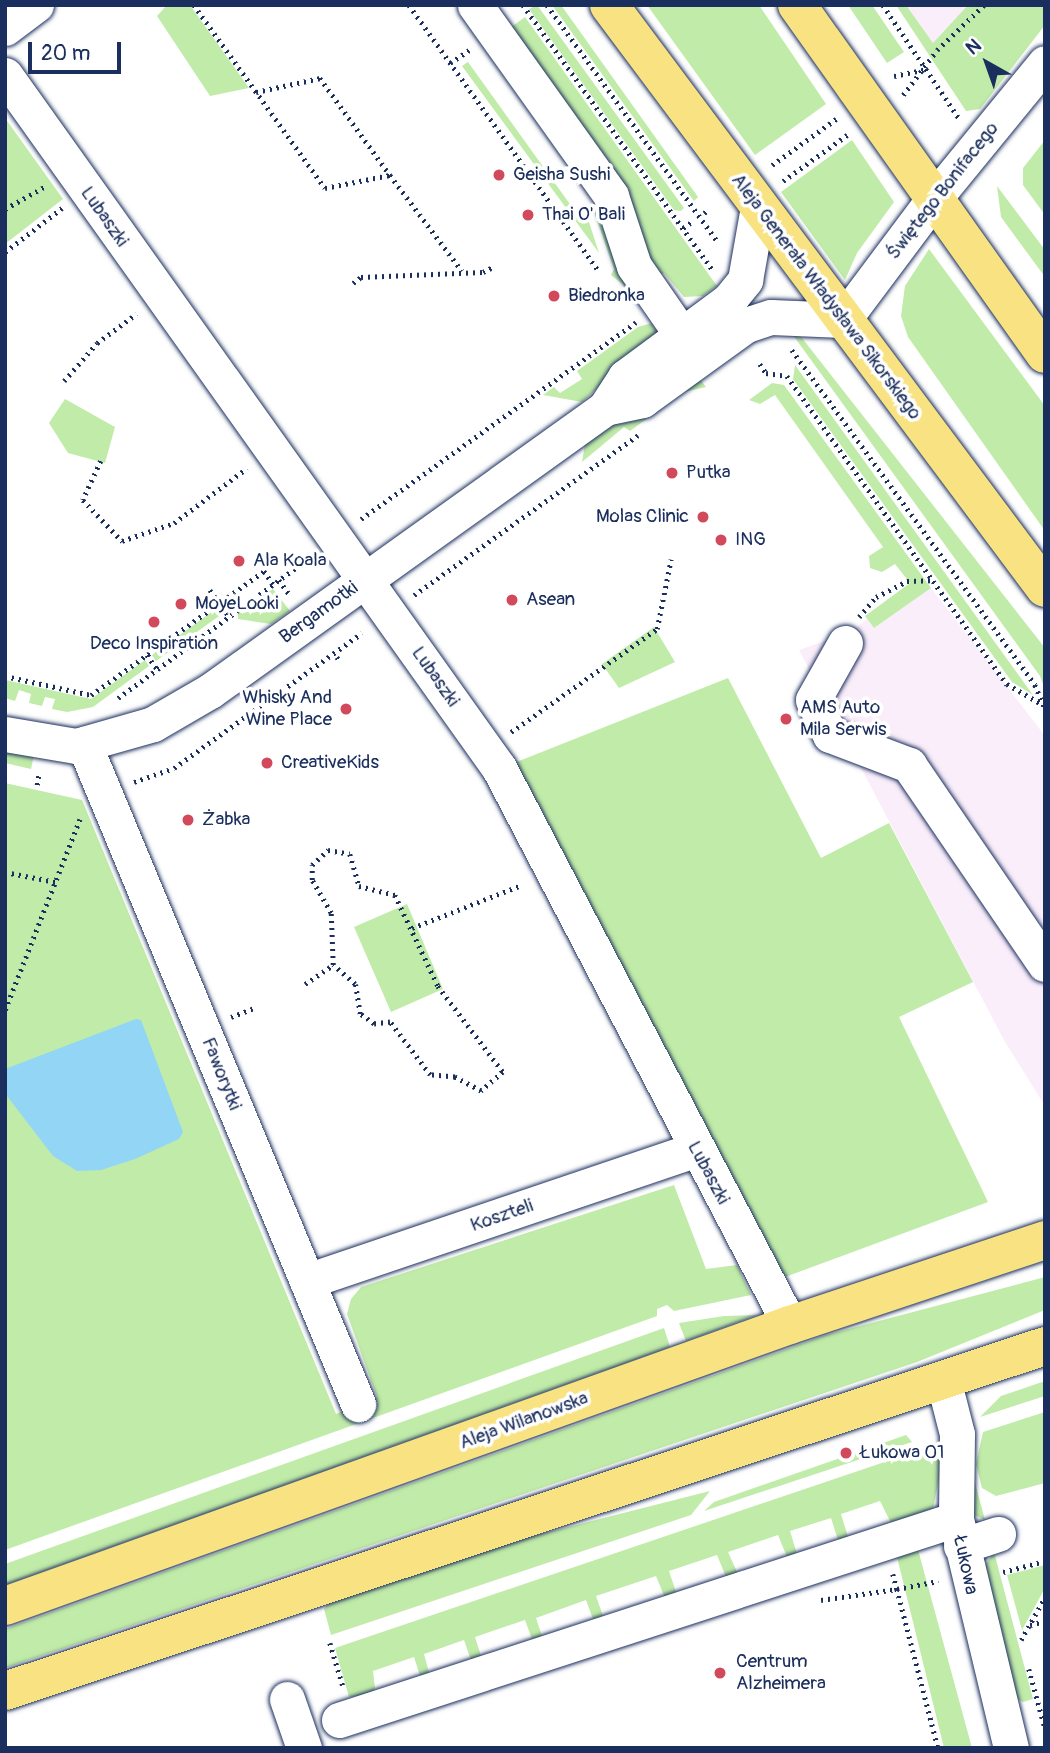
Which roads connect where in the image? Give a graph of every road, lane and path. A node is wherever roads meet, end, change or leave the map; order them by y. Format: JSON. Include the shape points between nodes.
{"nodes":[{"id":1,"x":36,"y":5,"type":"edge"},
{"id":2,"x":194,"y":5,"type":"edge"},
{"id":3,"x":409,"y":5,"type":"edge"},
{"id":4,"x":475,"y":5,"type":"edge"},
{"id":5,"x":523,"y":5,"type":"edge"},
{"id":6,"x":547,"y":5,"type":"edge"},
{"id":7,"x":609,"y":5,"type":"edge"},
{"id":8,"x":797,"y":5,"type":"edge"},
{"id":9,"x":883,"y":5,"type":"edge"},
{"id":10,"x":984,"y":5,"type":"edge"},
{"id":11,"x":5,"y":28,"type":"edge"},
{"id":12,"x":462,"y":55,"type":"dead end"},
{"id":13,"x":450,"y":63,"type":"junction"},
{"id":14,"x":1045,"y":63,"type":"edge"},
{"id":15,"x":927,"y":69,"type":"junction"},
{"id":16,"x":5,"y":75,"type":"edge"},
{"id":17,"x":894,"y":76,"type":"dead end"},
{"id":18,"x":256,"y":92,"type":"junction"},
{"id":19,"x":904,"y":94,"type":"dead end"},
{"id":20,"x":839,"y":117,"type":"dead end"},
{"id":21,"x":959,"y":119,"type":"dead end"},
{"id":22,"x":850,"y":133,"type":"dead end"},
{"id":23,"x":390,"y":176,"type":"junction"},
{"id":24,"x":56,"y":179,"type":"dead end"},
{"id":25,"x":765,"y":188,"type":"junction"},
{"id":26,"x":71,"y":200,"type":"dead end"},
{"id":27,"x":932,"y":201,"type":"junction"},
{"id":28,"x":5,"y":209,"type":"edge"},
{"id":29,"x":693,"y":221,"type":"dead end"},
{"id":30,"x":722,"y":226,"type":"dead end"},
{"id":31,"x":683,"y":228,"type":"junction"},
{"id":32,"x":712,"y":232,"type":"junction"},
{"id":33,"x":724,"y":250,"type":"dead end"},
{"id":34,"x":5,"y":252,"type":"edge"},
{"id":35,"x":493,"y":267,"type":"dead end"},
{"id":36,"x":462,"y":271,"type":"junction"},
{"id":37,"x":713,"y":272,"type":"dead end"},
{"id":38,"x":601,"y":273,"type":"dead end"},
{"id":39,"x":353,"y":283,"type":"dead end"},
{"id":40,"x":136,"y":314,"type":"dead end"},
{"id":41,"x":843,"y":320,"type":"junction"},
{"id":42,"x":632,"y":326,"type":"dead end"},
{"id":43,"x":681,"y":334,"type":"junction"},
{"id":44,"x":786,"y":341,"type":"dead end"},
{"id":45,"x":1045,"y":355,"type":"edge"},
{"id":46,"x":760,"y":364,"type":"dead end"},
{"id":47,"x":64,"y":381,"type":"dead end"},
{"id":48,"x":605,"y":408,"type":"junction"},
{"id":49,"x":642,"y":432,"type":"dead end"},
{"id":50,"x":101,"y":461,"type":"dead end"},
{"id":51,"x":249,"y":467,"type":"dead end"},
{"id":52,"x":354,"y":509,"type":"dead end"},
{"id":53,"x":311,"y":557,"type":"dead end"},
{"id":54,"x":671,"y":559,"type":"dead end"},
{"id":55,"x":365,"y":580,"type":"junction"},
{"id":56,"x":932,"y":580,"type":"junction"},
{"id":57,"x":274,"y":584,"type":"junction"},
{"id":58,"x":1045,"y":588,"type":"edge"},
{"id":59,"x":210,"y":590,"type":"dead end"},
{"id":60,"x":219,"y":604,"type":"junction"},
{"id":61,"x":403,"y":604,"type":"dead end"},
{"id":62,"x":229,"y":616,"type":"junction"},
{"id":63,"x":366,"y":631,"type":"dead end"},
{"id":64,"x":848,"y":635,"type":"joint"},
{"id":65,"x":146,"y":655,"type":"junction"},
{"id":66,"x":157,"y":669,"type":"junction"},
{"id":67,"x":5,"y":676,"type":"edge"},
{"id":68,"x":114,"y":701,"type":"dead end"},
{"id":69,"x":1041,"y":704,"type":"junction"},
{"id":70,"x":1045,"y":709,"type":"edge"},
{"id":71,"x":5,"y":734,"type":"edge"},
{"id":72,"x":502,"y":738,"type":"dead end"},
{"id":73,"x":84,"y":744,"type":"junction"},
{"id":74,"x":130,"y":783,"type":"dead end"},
{"id":75,"x":82,"y":813,"type":"dead end"},
{"id":76,"x":5,"y":872,"type":"edge"},
{"id":77,"x":551,"y":873,"type":"junction"},
{"id":78,"x":56,"y":881,"type":"junction"},
{"id":79,"x":412,"y":928,"type":"junction"},
{"id":80,"x":1045,"y":964,"type":"edge"},
{"id":81,"x":333,"y":965,"type":"junction"},
{"id":82,"x":305,"y":984,"type":"dead end"},
{"id":83,"x":255,"y":1007,"type":"dead end"},
{"id":84,"x":5,"y":1010,"type":"edge"},
{"id":85,"x":220,"y":1021,"type":"dead end"},
{"id":86,"x":696,"y":1149,"type":"junction"},
{"id":87,"x":1045,"y":1240,"type":"edge"},
{"id":88,"x":307,"y":1281,"type":"junction"},
{"id":89,"x":790,"y":1325,"type":"junction"},
{"id":90,"x":1045,"y":1346,"type":"edge"},
{"id":91,"x":943,"y":1379,"type":"junction"},
{"id":92,"x":358,"y":1404,"type":"dead end"},
{"id":93,"x":958,"y":1533,"type":"junction"},
{"id":94,"x":998,"y":1534,"type":"dead end"},
{"id":95,"x":1045,"y":1561,"type":"edge"},
{"id":96,"x":1003,"y":1572,"type":"dead end"},
{"id":97,"x":927,"y":1584,"type":"dead end"},
{"id":98,"x":897,"y":1589,"type":"dead end"},
{"id":99,"x":1045,"y":1597,"type":"edge"},
{"id":100,"x":5,"y":1606,"type":"edge"},
{"id":101,"x":902,"y":1606,"type":"dead end"},
{"id":102,"x":1045,"y":1621,"type":"edge"},
{"id":103,"x":1030,"y":1625,"type":"junction"},
{"id":104,"x":1021,"y":1640,"type":"dead end"},
{"id":105,"x":330,"y":1643,"type":"dead end"},
{"id":106,"x":5,"y":1691,"type":"edge"},
{"id":107,"x":287,"y":1699,"type":"dead end"},
{"id":108,"x":342,"y":1708,"type":"joint"},
{"id":109,"x":304,"y":1748,"type":"edge"},
{"id":110,"x":938,"y":1748,"type":"edge"},
{"id":111,"x":1011,"y":1748,"type":"edge"}],
"edges":[{"from":1,"to":11,"type":"street"},
{"from":2,"to":18,"type":"path"},
{"from":3,"to":13,"type":"path"},
{"from":4,"to":43,"type":"street","via":[[611,196],[639,275]]},
{"from":5,"to":31,"type":"path"},
{"from":6,"to":32,"type":"path"},
{"from":7,"to":25,"type":"main road","name":"Aleja Generała Władysława Sikorskiego"},
{"from":8,"to":27,"type":"main road"},
{"from":9,"to":15,"type":"path"},
{"from":10,"to":15,"type":"path","via":[[937,50]]},
{"from":12,"to":13,"type":"path"},
{"from":13,"to":38,"type":"path"},
{"from":14,"to":27,"type":"street","name":"Świętego Bonifacego"},
{"from":15,"to":17,"type":"path"},
{"from":15,"to":19,"type":"path"},
{"from":15,"to":21,"type":"path"},
{"from":16,"to":55,"type":"street","name":"Lubaszki"},
{"from":18,"to":23,"type":"path","via":[[325,188]]},
{"from":18,"to":23,"type":"path","via":[[320,78]]},
{"from":20,"to":25,"type":"path"},
{"from":22,"to":25,"type":"path"},
{"from":23,"to":36,"type":"path"},
{"from":24,"to":28,"type":"path"},
{"from":25,"to":41,"type":"main road","name":"Aleja Generała Władysława Sikorskiego"},
{"from":25,"to":43,"type":"street","name":"Bergamotki","via":[[746,280],[729,300]]},
{"from":26,"to":34,"type":"path"},
{"from":27,"to":41,"type":"street","name":"Świętego Bonifacego"},
{"from":27,"to":45,"type":"main road"},
{"from":29,"to":31,"type":"path"},
{"from":30,"to":32,"type":"path"},
{"from":31,"to":37,"type":"path"},
{"from":32,"to":33,"type":"path"},
{"from":35,"to":36,"type":"path","via":[[483,272]]},
{"from":36,"to":39,"type":"path","via":[[361,277]]},
{"from":40,"to":47,"type":"path","via":[[97,343]]},
{"from":41,"to":48,"type":"street","name":"Bergamotki","via":[[771,317],[746,325],[642,400]]},
{"from":41,"to":58,"type":"main road","name":"Aleja Generała Władysława Sikorskiego"},
{"from":42,"to":52,"type":"path","via":[[362,519]]},
{"from":43,"to":48,"type":"street","name":"Bergamotki","via":[[625,377]]},
{"from":44,"to":69,"type":"path","via":[[1027,674]]},
{"from":46,"to":56,"type":"path","via":[[766,373],[787,376]]},
{"from":48,"to":55,"type":"street","name":"Bergamotki"},
{"from":49,"to":61,"type":"path"},
{"from":50,"to":51,"type":"path","via":[[83,500],[122,541],[174,523]]},
{"from":53,"to":57,"type":"path"},
{"from":54,"to":72,"type":"path","via":[[657,629]]},
{"from":55,"to":73,"type":"street","name":"Bergamotki","via":[[187,706],[153,724]]},
{"from":55,"to":77,"type":"street","name":"Lubaszki","via":[[499,768]]},
{"from":56,"to":64,"type":"path","via":[[908,580],[876,597]]},
{"from":56,"to":69,"type":"path","via":[[1007,684]]},
{"from":57,"to":60,"type":"path","via":[[264,571]]},
{"from":57,"to":62,"type":"path"},
{"from":59,"to":60,"type":"path"},
{"from":60,"to":62,"type":"path"},
{"from":60,"to":65,"type":"path"},
{"from":62,"to":66,"type":"path"},
{"from":63,"to":74,"type":"path","via":[[174,768]]},
{"from":64,"to":80,"type":"street","via":[[813,700],[830,735],[909,765]]},
{"from":65,"to":66,"type":"path"},
{"from":65,"to":67,"type":"path","via":[[91,695]]},
{"from":66,"to":68,"type":"path"},
{"from":69,"to":70,"type":"path"},
{"from":71,"to":73,"type":"street","name":"Bergamotki","via":[[62,746]]},
{"from":73,"to":88,"type":"street","name":"Faworytki"},
{"from":75,"to":78,"type":"path"},
{"from":76,"to":78,"type":"path"},
{"from":77,"to":79,"type":"path"},
{"from":77,"to":86,"type":"street","name":"Lubaszki"},
{"from":78,"to":84,"type":"path"},
{"from":79,"to":81,"type":"path","via":[[395,895],[359,886],[350,854],[328,850],[312,865],[312,880],[331,913]]},
{"from":79,"to":81,"type":"path","via":[[438,986],[503,1072],[481,1091],[455,1077],[430,1075],[390,1021],[374,1024],[360,1014],[355,984]]},
{"from":81,"to":82,"type":"path"},
{"from":83,"to":85,"type":"path"},
{"from":86,"to":88,"type":"street","name":"Koszteli"},
{"from":86,"to":89,"type":"street","name":"Lubaszki"},
{"from":87,"to":89,"type":"main road","name":"Aleja Wilanowska"},
{"from":88,"to":92,"type":"street","name":"Faworytki"},
{"from":89,"to":100,"type":"main road","name":"Aleja Wilanowska"},
{"from":90,"to":91,"type":"main road"},
{"from":91,"to":93,"type":"street","name":"Łukowa","via":[[957,1434]]},
{"from":91,"to":106,"type":"main road"},
{"from":93,"to":94,"type":"street"},
{"from":93,"to":108,"type":"street"},
{"from":93,"to":111,"type":"street","name":"Łukowa"},
{"from":95,"to":96,"type":"path"},
{"from":97,"to":98,"type":"path"},
{"from":99,"to":103,"type":"path"},
{"from":101,"to":110,"type":"path"},
{"from":102,"to":103,"type":"path"},
{"from":103,"to":104,"type":"path"},
{"from":105,"to":108,"type":"path"},
{"from":107,"to":109,"type":"street"}]}
